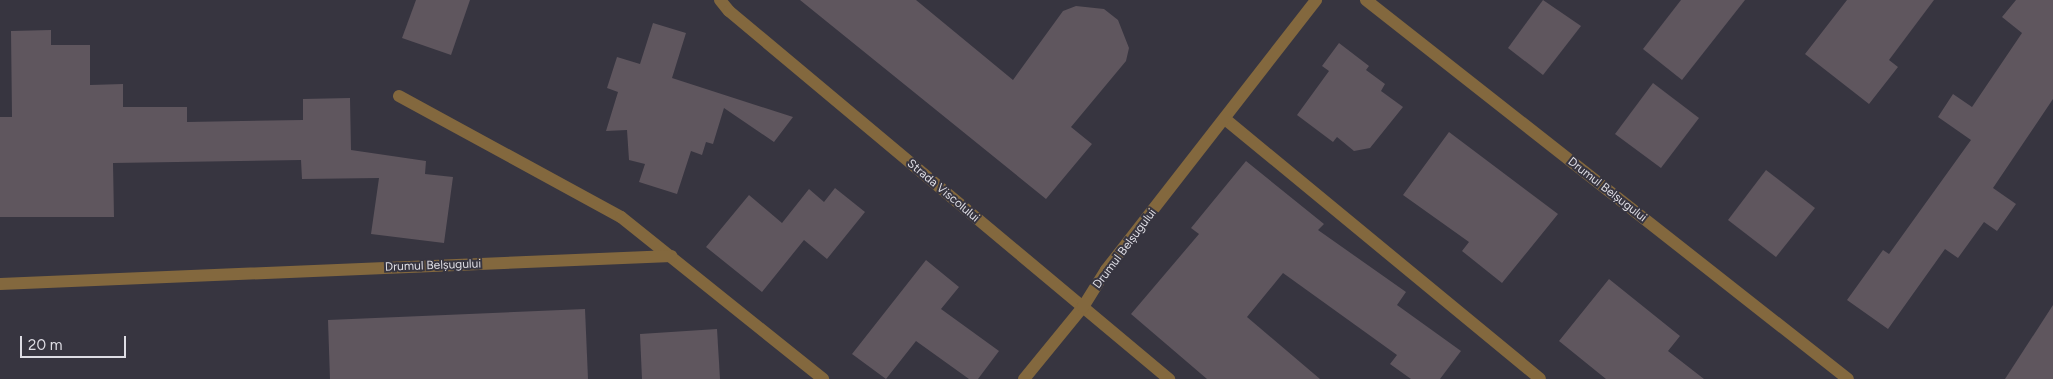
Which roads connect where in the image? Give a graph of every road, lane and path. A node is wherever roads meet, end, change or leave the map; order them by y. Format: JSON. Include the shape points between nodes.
{"nodes":[{"id":1,"x":720,"y":0,"type":"edge"},
{"id":2,"x":1316,"y":0,"type":"edge"},
{"id":3,"x":1366,"y":0,"type":"edge"},
{"id":4,"x":399,"y":96,"type":"dead end"},
{"id":5,"x":1225,"y":119,"type":"junction"},
{"id":6,"x":671,"y":256,"type":"junction"},
{"id":7,"x":0,"y":284,"type":"edge"},
{"id":8,"x":1083,"y":307,"type":"junction"},
{"id":9,"x":823,"y":379,"type":"edge"},
{"id":10,"x":1024,"y":379,"type":"edge"},
{"id":11,"x":1169,"y":379,"type":"edge"},
{"id":12,"x":1540,"y":379,"type":"edge"},
{"id":13,"x":1848,"y":379,"type":"edge"}],
"edges":[{"from":1,"to":8,"type":"street","name":"Strada Viscolului","via":[[729,12]]},
{"from":2,"to":5,"type":"street","name":"Drumul Belșugului"},
{"from":3,"to":13,"type":"street","name":"Drumul Belșugului"},
{"from":4,"to":6,"type":"street","via":[[620,217]]},
{"from":5,"to":8,"type":"street","name":"Drumul Belșugului","via":[[1106,270]]},
{"from":5,"to":12,"type":"street"},
{"from":6,"to":7,"type":"street","name":"Drumul Belșugului"},
{"from":6,"to":9,"type":"street"},
{"from":8,"to":10,"type":"street","name":"Drumul Belșugului"},
{"from":8,"to":11,"type":"street","name":"Strada Viscolului"}]}
